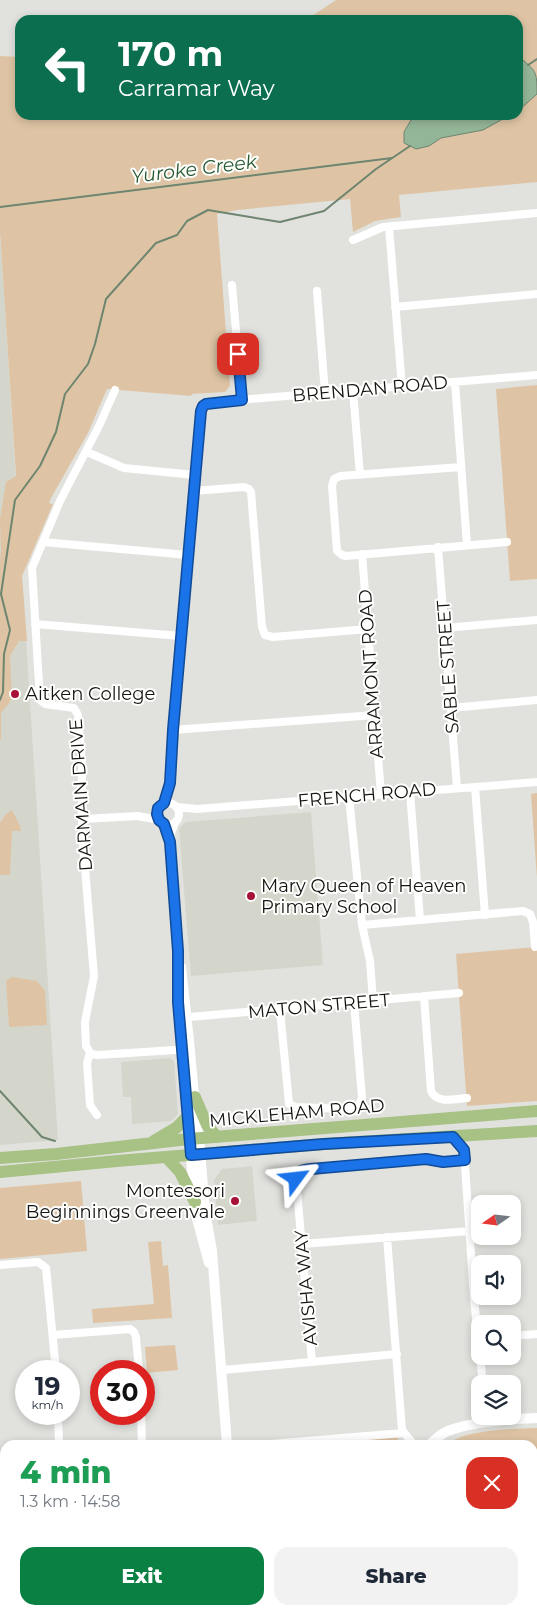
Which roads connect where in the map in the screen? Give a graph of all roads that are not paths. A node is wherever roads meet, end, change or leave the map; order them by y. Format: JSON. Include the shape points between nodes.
{"nodes":[{"id":1,"x":537,"y":213,"type":"edge"},
{"id":2,"x":389,"y":226,"type":"junction"},
{"id":3,"x":353,"y":240,"type":"dead end"},
{"id":4,"x":232,"y":285,"type":"dead end"},
{"id":5,"x":317,"y":291,"type":"dead end"},
{"id":6,"x":537,"y":294,"type":"edge"},
{"id":7,"x":396,"y":307,"type":"junction"},
{"id":8,"x":537,"y":375,"type":"edge"},
{"id":9,"x":455,"y":382,"type":"junction"},
{"id":10,"x":402,"y":387,"type":"junction"},
{"id":11,"x":115,"y":390,"type":"dead end"},
{"id":12,"x":353,"y":391,"type":"junction"},
{"id":13,"x":325,"y":393,"type":"junction"},
{"id":14,"x":242,"y":400,"type":"junction"},
{"id":15,"x":87,"y":452,"type":"junction"},
{"id":16,"x":461,"y":467,"type":"junction"},
{"id":17,"x":195,"y":475,"type":"junction"},
{"id":18,"x":360,"y":475,"type":"junction"},
{"id":19,"x":194,"y":491,"type":"junction"},
{"id":20,"x":42,"y":542,"type":"junction"},
{"id":21,"x":507,"y":542,"type":"dead end"},
{"id":22,"x":467,"y":545,"type":"junction"},
{"id":23,"x":438,"y":547,"type":"junction"},
{"id":24,"x":362,"y":554,"type":"junction"},
{"id":25,"x":188,"y":555,"type":"junction"},
{"id":26,"x":537,"y":620,"type":"edge"},
{"id":27,"x":36,"y":624,"type":"junction"},
{"id":28,"x":445,"y":628,"type":"junction"},
{"id":29,"x":368,"y":630,"type":"junction"},
{"id":30,"x":181,"y":636,"type":"junction"},
{"id":31,"x":537,"y":700,"type":"edge"},
{"id":32,"x":451,"y":708,"type":"junction"},
{"id":33,"x":374,"y":715,"type":"junction"},
{"id":34,"x":173,"y":730,"type":"junction"},
{"id":35,"x":537,"y":782,"type":"edge"},
{"id":36,"x":170,"y":783,"type":"junction"},
{"id":37,"x":475,"y":787,"type":"junction"},
{"id":38,"x":457,"y":788,"type":"junction"},
{"id":39,"x":410,"y":792,"type":"junction"},
{"id":40,"x":380,"y":794,"type":"junction"},
{"id":41,"x":349,"y":797,"type":"junction"},
{"id":42,"x":161,"y":805,"type":"junction"},
{"id":43,"x":175,"y":806,"type":"junction"},
{"id":44,"x":197,"y":809,"type":"junction"},
{"id":45,"x":138,"y":816,"type":"junction"},
{"id":46,"x":83,"y":820,"type":"junction"},
{"id":47,"x":176,"y":821,"type":"junction"},
{"id":48,"x":162,"y":822,"type":"junction"},
{"id":49,"x":170,"y":842,"type":"junction"},
{"id":50,"x":485,"y":915,"type":"junction"},
{"id":51,"x":420,"y":920,"type":"junction"},
{"id":52,"x":362,"y":925,"type":"junction"},
{"id":53,"x":535,"y":947,"type":"dead end"},
{"id":54,"x":459,"y":994,"type":"dead end"},
{"id":55,"x":424,"y":996,"type":"junction"},
{"id":56,"x":373,"y":1001,"type":"junction"},
{"id":57,"x":354,"y":1003,"type":"junction"},
{"id":58,"x":280,"y":1010,"type":"junction"},
{"id":59,"x":184,"y":1017,"type":"junction"},
{"id":60,"x":191,"y":1049,"type":"junction"},
{"id":61,"x":182,"y":1050,"type":"junction"},
{"id":62,"x":90,"y":1053,"type":"junction"},
{"id":63,"x":195,"y":1097,"type":"junction"},
{"id":64,"x":467,"y":1098,"type":"dead end"},
{"id":65,"x":537,"y":1111,"type":"edge"},
{"id":66,"x":97,"y":1115,"type":"dead end"},
{"id":67,"x":187,"y":1117,"type":"junction"},
{"id":68,"x":537,"y":1132,"type":"edge"},
{"id":69,"x":487,"y":1136,"type":"junction"},
{"id":70,"x":217,"y":1137,"type":"junction"},
{"id":71,"x":453,"y":1137,"type":"junction"},
{"id":72,"x":194,"y":1139,"type":"junction"},
{"id":73,"x":150,"y":1143,"type":"junction"},
{"id":74,"x":464,"y":1150,"type":"junction"},
{"id":75,"x":195,"y":1154,"type":"junction"},
{"id":76,"x":166,"y":1157,"type":"junction"},
{"id":77,"x":0,"y":1158,"type":"edge"},
{"id":78,"x":465,"y":1160,"type":"junction"},
{"id":79,"x":0,"y":1172,"type":"edge"},
{"id":80,"x":195,"y":1202,"type":"junction"},
{"id":81,"x":470,"y":1231,"type":"junction"},
{"id":82,"x":387,"y":1237,"type":"junction"},
{"id":83,"x":302,"y":1244,"type":"junction"},
{"id":84,"x":0,"y":1265,"type":"edge"},
{"id":85,"x":214,"y":1281,"type":"junction"},
{"id":86,"x":477,"y":1315,"type":"edge"},
{"id":87,"x":537,"y":1334,"type":"edge"},
{"id":88,"x":53,"y":1335,"type":"junction"},
{"id":89,"x":521,"y":1335,"type":"edge"},
{"id":90,"x":396,"y":1354,"type":"junction"},
{"id":91,"x":55,"y":1360,"type":"edge"},
{"id":92,"x":138,"y":1360,"type":"edge"},
{"id":93,"x":312,"y":1362,"type":"junction"},
{"id":94,"x":223,"y":1370,"type":"junction"},
{"id":95,"x":521,"y":1418,"type":"edge"},
{"id":96,"x":537,"y":1418,"type":"edge"},
{"id":97,"x":471,"y":1424,"type":"edge"},
{"id":98,"x":58,"y":1425,"type":"edge"},
{"id":99,"x":141,"y":1425,"type":"edge"},
{"id":100,"x":403,"y":1433,"type":"junction"},
{"id":101,"x":59,"y":1440,"type":"edge"},
{"id":102,"x":142,"y":1440,"type":"edge"},
{"id":103,"x":227,"y":1440,"type":"edge"},
{"id":104,"x":319,"y":1440,"type":"edge"},
{"id":105,"x":409,"y":1440,"type":"edge"},
{"id":106,"x":435,"y":1440,"type":"edge"}],
"edges":[{"from":1,"to":2,"type":"street"},
{"from":2,"to":3,"type":"street"},
{"from":2,"to":7,"type":"street"},
{"from":4,"to":14,"type":"street"},
{"from":5,"to":13,"type":"street"},
{"from":6,"to":7,"type":"street"},
{"from":7,"to":10,"type":"street"},
{"from":8,"to":9,"type":"street","name":"BRENDAN ROAD"},
{"from":9,"to":10,"type":"street","name":"BRENDAN ROAD"},
{"from":9,"to":16,"type":"street"},
{"from":10,"to":12,"type":"street","name":"BRENDAN ROAD"},
{"from":11,"to":15,"type":"street","name":"DARMAIN DRIVE"},
{"from":12,"to":13,"type":"street","name":"BRENDAN ROAD"},
{"from":12,"to":18,"type":"street"},
{"from":13,"to":14,"type":"street","name":"BRENDAN ROAD"},
{"from":14,"to":17,"type":"street","name":"BRENDAN ROAD","via":[[204,405]]},
{"from":15,"to":17,"type":"street","via":[[124,468]]},
{"from":15,"to":20,"type":"street","name":"DARMAIN DRIVE"},
{"from":16,"to":18,"type":"street"},
{"from":16,"to":22,"type":"street"},
{"from":17,"to":19,"type":"street"},
{"from":18,"to":24,"type":"street","via":[[337,477],[332,486],[337,551],[346,556]]},
{"from":19,"to":25,"type":"street"},
{"from":19,"to":29,"type":"street","via":[[244,487],[251,492],[265,635]]},
{"from":20,"to":25,"type":"street"},
{"from":20,"to":27,"type":"street","name":"DARMAIN DRIVE","via":[[32,568]]},
{"from":21,"to":22,"type":"street"},
{"from":22,"to":23,"type":"street"},
{"from":23,"to":24,"type":"street"},
{"from":23,"to":28,"type":"street","name":"SABLE STREET"},
{"from":24,"to":29,"type":"street","name":"ARRAMONT ROAD"},
{"from":25,"to":30,"type":"street"},
{"from":26,"to":28,"type":"street"},
{"from":27,"to":30,"type":"street"},
{"from":27,"to":46,"type":"street","name":"DARMAIN DRIVE","via":[[40,700],[43,704],[74,708],[78,715]]},
{"from":28,"to":32,"type":"street","name":"SABLE STREET"},
{"from":29,"to":33,"type":"street","name":"ARRAMONT ROAD"},
{"from":30,"to":34,"type":"street"},
{"from":31,"to":32,"type":"street"},
{"from":32,"to":38,"type":"street","name":"SABLE STREET"},
{"from":33,"to":34,"type":"street"},
{"from":33,"to":40,"type":"street","name":"ARRAMONT ROAD"},
{"from":34,"to":36,"type":"street"},
{"from":35,"to":37,"type":"street","name":"FRENCH ROAD"},
{"from":36,"to":42,"type":"street"},
{"from":36,"to":43,"type":"street"},
{"from":37,"to":38,"type":"street","name":"FRENCH ROAD"},
{"from":37,"to":50,"type":"street"},
{"from":38,"to":39,"type":"street","name":"FRENCH ROAD"},
{"from":39,"to":40,"type":"street","name":"FRENCH ROAD"},
{"from":39,"to":51,"type":"street"},
{"from":40,"to":41,"type":"street","name":"FRENCH ROAD"},
{"from":41,"to":44,"type":"street","name":"FRENCH ROAD"},
{"from":41,"to":52,"type":"street"},
{"from":42,"to":43,"type":"street"},
{"from":42,"to":45,"type":"street"},
{"from":42,"to":48,"type":"street","via":[[157,814]]},
{"from":43,"to":44,"type":"street","name":"FRENCH ROAD"},
{"from":43,"to":47,"type":"street","via":[[179,813]]},
{"from":44,"to":47,"type":"street","name":"FRENCH ROAD"},
{"from":45,"to":46,"type":"street"},
{"from":45,"to":48,"type":"street"},
{"from":46,"to":62,"type":"street","name":"DARMAIN DRIVE","via":[[94,976],[85,1022],[86,1046]]},
{"from":47,"to":48,"type":"street"},
{"from":47,"to":49,"type":"street"},
{"from":48,"to":49,"type":"street"},
{"from":49,"to":59,"type":"street","via":[[178,994]]},
{"from":50,"to":51,"type":"street"},
{"from":50,"to":53,"type":"street","via":[[523,911],[530,914]]},
{"from":51,"to":52,"type":"street"},
{"from":52,"to":56,"type":"street","via":[[370,960]]},
{"from":54,"to":55,"type":"street","name":"MATON STREET"},
{"from":55,"to":56,"type":"street","name":"MATON STREET"},
{"from":55,"to":64,"type":"street","via":[[433,1096],[442,1100]]},
{"from":56,"to":57,"type":"street","name":"MATON STREET"},
{"from":57,"to":58,"type":"street","name":"MATON STREET"},
{"from":57,"to":58,"type":"street","via":[[362,1097],[361,1104],[348,1109],[289,1104]]},
{"from":58,"to":59,"type":"street","name":"MATON STREET"},
{"from":59,"to":60,"type":"street"},
{"from":59,"to":61,"type":"street"},
{"from":60,"to":61,"type":"street"},
{"from":60,"to":63,"type":"street"},
{"from":61,"to":62,"type":"street"},
{"from":61,"to":67,"type":"street"},
{"from":62,"to":66,"type":"street","name":"DARMAIN DRIVE","via":[[87,1064],[90,1106]]},
{"from":63,"to":70,"type":"main road","via":[[207,1125]]},
{"from":63,"to":72,"type":"street"},
{"from":65,"to":70,"type":"main road","name":"MICKLEHAM ROAD"},
{"from":67,"to":72,"type":"street"},
{"from":67,"to":73,"type":"main road","via":[[176,1128]]},
{"from":68,"to":69,"type":"main road","name":"MICKLEHAM ROAD"},
{"from":69,"to":71,"type":"main road","name":"MICKLEHAM ROAD"},
{"from":69,"to":74,"type":"street","via":[[473,1140]]},
{"from":70,"to":72,"type":"main road","name":"MICKLEHAM ROAD"},
{"from":71,"to":74,"type":"street"},
{"from":71,"to":75,"type":"main road","name":"MICKLEHAM ROAD"},
{"from":72,"to":73,"type":"main road","name":"MICKLEHAM ROAD"},
{"from":72,"to":75,"type":"street"},
{"from":73,"to":77,"type":"main road","name":"MICKLEHAM ROAD"},
{"from":74,"to":78,"type":"street"},
{"from":75,"to":76,"type":"main road","name":"MICKLEHAM ROAD"},
{"from":75,"to":80,"type":"street"},
{"from":75,"to":85,"type":"street","via":[[211,1242]]},
{"from":76,"to":79,"type":"main road","name":"MICKLEHAM ROAD"},
{"from":76,"to":80,"type":"main road","via":[[180,1172]]},
{"from":78,"to":81,"type":"street"},
{"from":78,"to":83,"type":"street","name":"AVISHA WAY","via":[[443,1162],[426,1159],[301,1171],[296,1179]]},
{"from":80,"to":85,"type":"street"},
{"from":81,"to":82,"type":"street"},
{"from":81,"to":86,"type":"street"},
{"from":82,"to":83,"type":"street"},
{"from":82,"to":90,"type":"street"},
{"from":83,"to":93,"type":"street","name":"AVISHA WAY"},
{"from":84,"to":88,"type":"street","via":[[38,1262],[45,1266]]},
{"from":85,"to":94,"type":"street"},
{"from":87,"to":89,"type":"street"},
{"from":88,"to":91,"type":"street"},
{"from":88,"to":92,"type":"street","via":[[132,1330],[136,1337]]},
{"from":90,"to":93,"type":"street"},
{"from":90,"to":100,"type":"street"},
{"from":93,"to":94,"type":"street"},
{"from":94,"to":103,"type":"street"},
{"from":95,"to":96,"type":"street"},
{"from":97,"to":106,"type":"street","via":[[449,1431]]},
{"from":98,"to":101,"type":"street"},
{"from":99,"to":102,"type":"street"},
{"from":100,"to":104,"type":"street"},
{"from":100,"to":105,"type":"street"}]}
